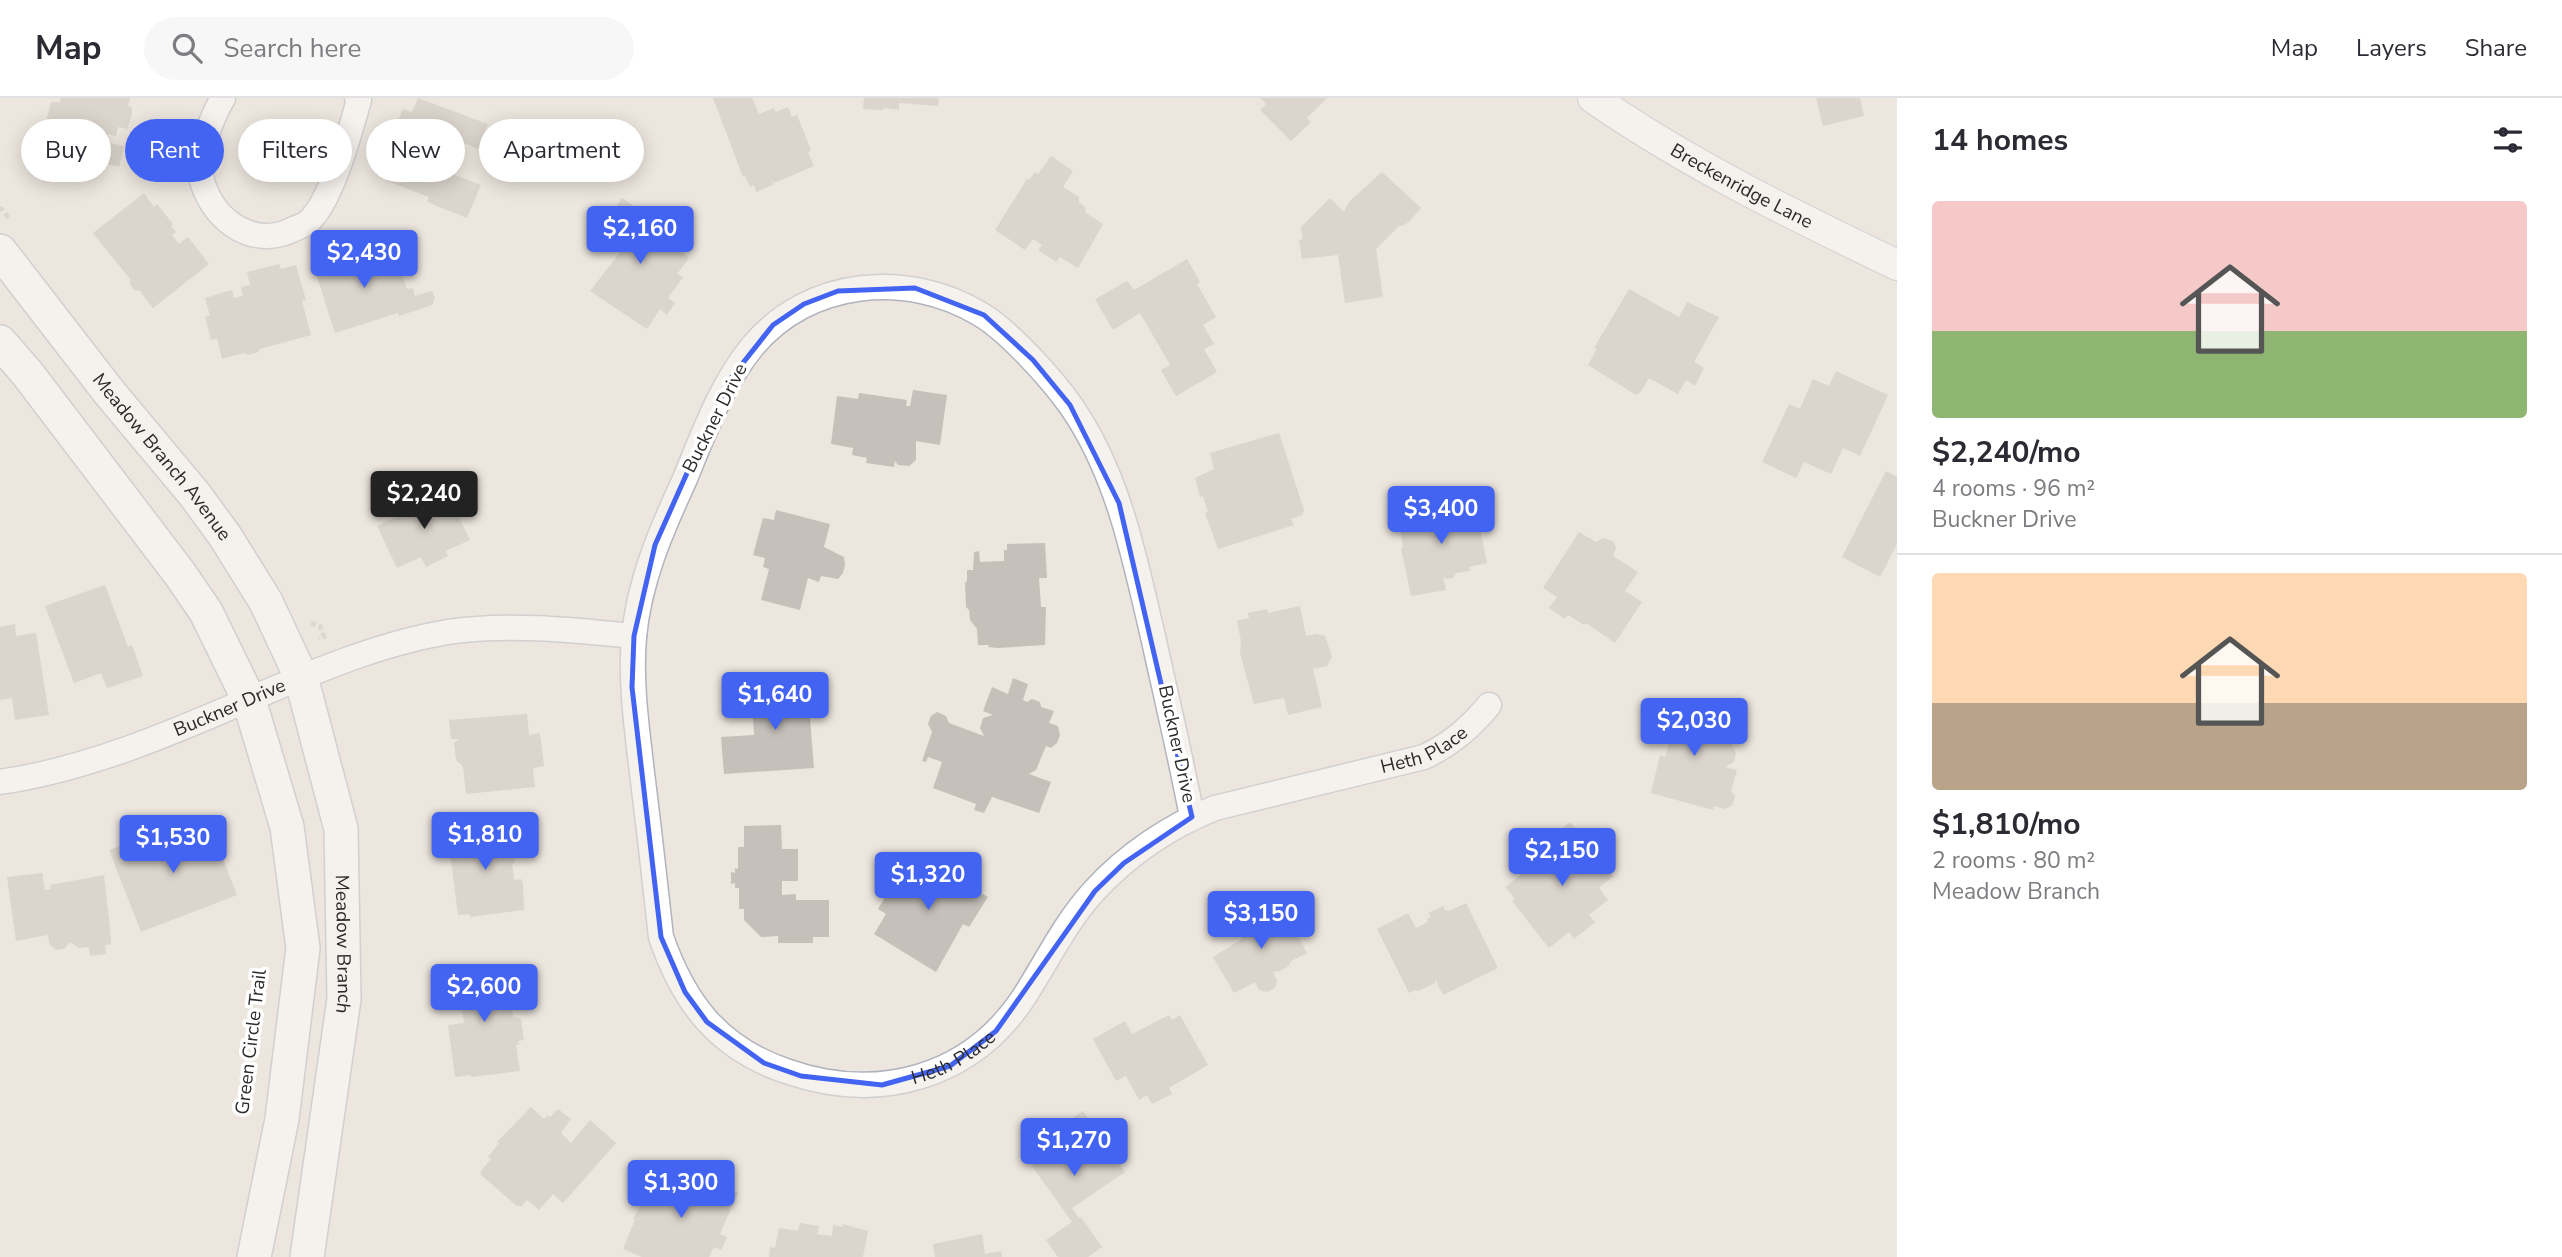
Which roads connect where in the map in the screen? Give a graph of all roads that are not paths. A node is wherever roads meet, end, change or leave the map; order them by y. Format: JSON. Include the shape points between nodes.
{"nodes":[{"id":1,"x":223,"y":98,"type":"edge"},
{"id":2,"x":1593,"y":98,"type":"edge"},
{"id":3,"x":359,"y":99,"type":"edge"},
{"id":4,"x":0,"y":251,"type":"edge"},
{"id":5,"x":1897,"y":265,"type":"edge"},
{"id":6,"x":0,"y":342,"type":"edge"},
{"id":7,"x":634,"y":636,"type":"junction"},
{"id":8,"x":301,"y":677,"type":"junction"},
{"id":9,"x":249,"y":699,"type":"junction"},
{"id":10,"x":1489,"y":705,"type":"dead end"},
{"id":11,"x":0,"y":782,"type":"edge"},
{"id":12,"x":1192,"y":817,"type":"junction"},
{"id":13,"x":254,"y":1257,"type":"edge"},
{"id":14,"x":307,"y":1257,"type":"edge"}],
"edges":[{"from":1,"to":3,"type":"street","via":[[205,144],[202,183],[221,217],[257,236],[281,236],[308,222],[326,197]]},
{"from":2,"to":5,"type":"street","name":"Breckenridge Lane","via":[[1764,202]]},
{"from":4,"to":8,"type":"main road","name":"Meadow Branch Avenue","via":[[225,536],[266,602]]},
{"from":6,"to":9,"type":"main road","via":[[180,574],[206,612]]},
{"from":7,"to":8,"type":"street","name":"Buckner Drive","via":[[565,629],[447,632],[379,649]]},
{"from":7,"to":12,"type":"street","name":"Heth Place","via":[[632,687],[662,937],[671,966],[707,1022],[730,1043],[764,1063],[801,1076],[883,1085],[917,1079],[950,1066],[996,1031],[1094,891],[1124,863]]},
{"from":7,"to":12,"type":"street","name":"Buckner Drive","via":[[655,545],[731,378],[752,347],[773,325],[804,304],[838,292],[874,286],[915,288],[948,297],[984,315],[1032,360],[1070,405],[1098,452],[1119,503],[1139,577]]},
{"from":8,"to":9,"type":"street","name":"Buckner Drive"},
{"from":8,"to":14,"type":"main road","name":"Meadow Branch","via":[[341,829],[344,999]]},
{"from":9,"to":11,"type":"street","name":"Buckner Drive","via":[[132,748],[34,777]]},
{"from":9,"to":13,"type":"main road","name":"Meadow Branch","via":[[288,827],[303,948],[282,1119]]},
{"from":10,"to":12,"type":"street","name":"Heth Place","via":[[1447,746],[1423,757],[1265,794]]}]}
